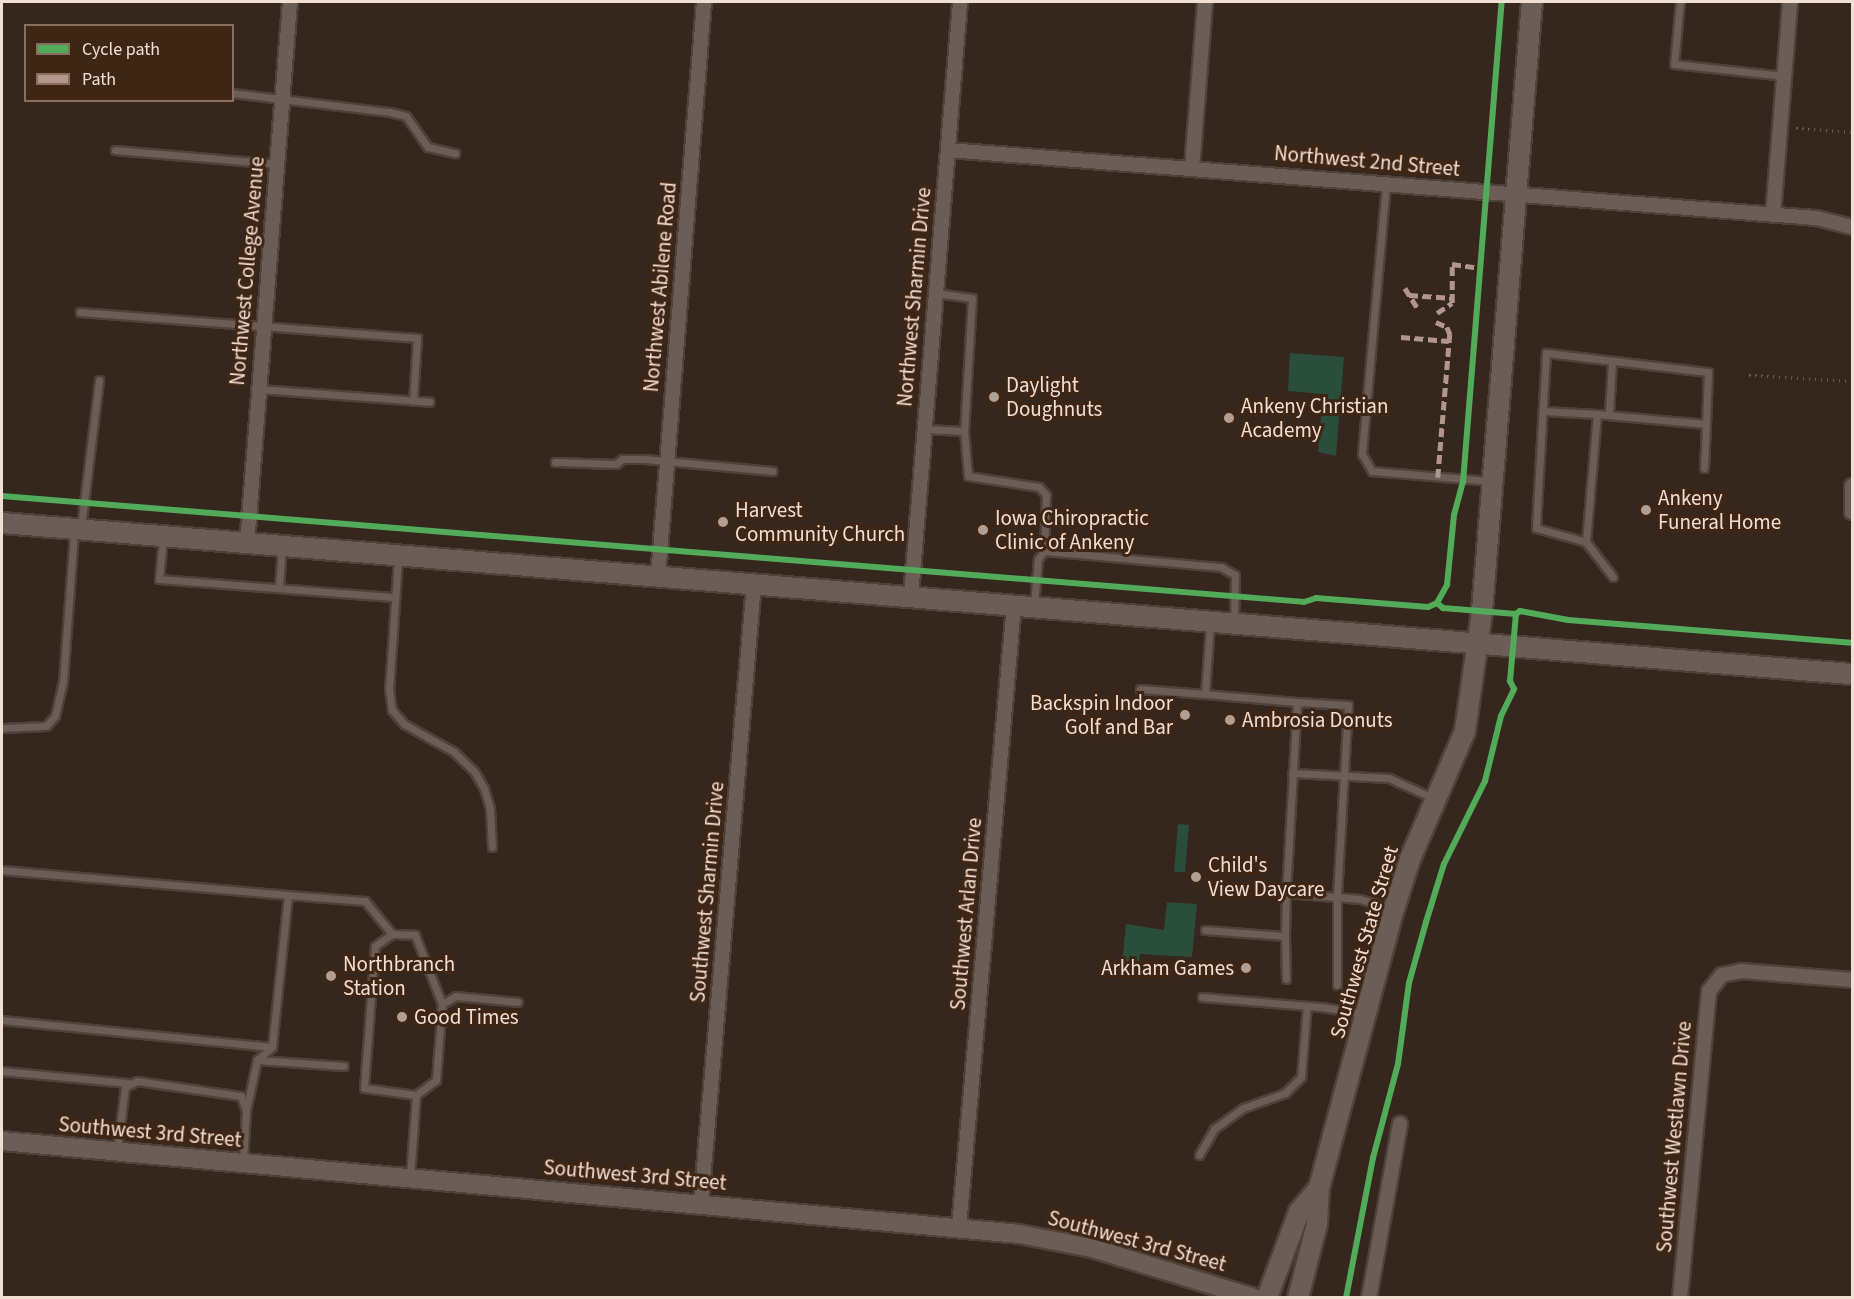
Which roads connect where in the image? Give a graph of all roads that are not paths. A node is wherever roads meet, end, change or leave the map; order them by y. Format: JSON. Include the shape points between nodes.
{"nodes":[{"id":1,"x":290,"y":2,"type":"edge"},
{"id":2,"x":704,"y":2,"type":"edge"},
{"id":3,"x":960,"y":2,"type":"edge"},
{"id":4,"x":1205,"y":2,"type":"edge"},
{"id":5,"x":1532,"y":2,"type":"edge"},
{"id":6,"x":1680,"y":2,"type":"edge"},
{"id":7,"x":1790,"y":2,"type":"edge"},
{"id":8,"x":1784,"y":76,"type":"junction"},
{"id":9,"x":234,"y":93,"type":"edge"},
{"id":10,"x":282,"y":99,"type":"junction"},
{"id":11,"x":115,"y":150,"type":"dead end"},
{"id":12,"x":948,"y":150,"type":"junction"},
{"id":13,"x":455,"y":153,"type":"dead end"},
{"id":14,"x":277,"y":164,"type":"junction"},
{"id":15,"x":1192,"y":168,"type":"junction"},
{"id":16,"x":1386,"y":184,"type":"junction"},
{"id":17,"x":1516,"y":194,"type":"junction"},
{"id":18,"x":1773,"y":215,"type":"junction"},
{"id":19,"x":1852,"y":227,"type":"edge"},
{"id":20,"x":936,"y":293,"type":"junction"},
{"id":21,"x":80,"y":312,"type":"dead end"},
{"id":22,"x":264,"y":326,"type":"junction"},
{"id":23,"x":1612,"y":361,"type":"junction"},
{"id":24,"x":99,"y":380,"type":"dead end"},
{"id":25,"x":259,"y":389,"type":"junction"},
{"id":26,"x":413,"y":401,"type":"junction"},
{"id":27,"x":430,"y":402,"type":"dead end"},
{"id":28,"x":1543,"y":411,"type":"junction"},
{"id":29,"x":1597,"y":414,"type":"junction"},
{"id":30,"x":1609,"y":415,"type":"junction"},
{"id":31,"x":1706,"y":423,"type":"junction"},
{"id":32,"x":924,"y":429,"type":"junction"},
{"id":33,"x":964,"y":431,"type":"junction"},
{"id":34,"x":667,"y":460,"type":"junction"},
{"id":35,"x":555,"y":462,"type":"dead end"},
{"id":36,"x":1704,"y":468,"type":"dead end"},
{"id":37,"x":772,"y":471,"type":"dead end"},
{"id":38,"x":1493,"y":481,"type":"junction"},
{"id":39,"x":1852,"y":486,"type":"edge"},
{"id":40,"x":1851,"y":512,"type":"edge"},
{"id":41,"x":2,"y":523,"type":"edge"},
{"id":42,"x":77,"y":530,"type":"junction"},
{"id":43,"x":163,"y":537,"type":"junction"},
{"id":44,"x":1586,"y":542,"type":"junction"},
{"id":45,"x":247,"y":544,"type":"junction"},
{"id":46,"x":282,"y":547,"type":"junction"},
{"id":47,"x":1044,"y":551,"type":"junction"},
{"id":48,"x":398,"y":556,"type":"junction"},
{"id":49,"x":658,"y":577,"type":"junction"},
{"id":50,"x":1613,"y":577,"type":"dead end"},
{"id":51,"x":754,"y":584,"type":"junction"},
{"id":52,"x":279,"y":588,"type":"junction"},
{"id":53,"x":911,"y":596,"type":"junction"},
{"id":54,"x":395,"y":597,"type":"junction"},
{"id":55,"x":1014,"y":604,"type":"junction"},
{"id":56,"x":1034,"y":606,"type":"junction"},
{"id":57,"x":1210,"y":621,"type":"junction"},
{"id":58,"x":1234,"y":622,"type":"junction"},
{"id":59,"x":1479,"y":643,"type":"junction"},
{"id":60,"x":1852,"y":674,"type":"edge"},
{"id":61,"x":1140,"y":689,"type":"dead end"},
{"id":62,"x":1205,"y":694,"type":"junction"},
{"id":63,"x":1297,"y":702,"type":"junction"},
{"id":64,"x":2,"y":728,"type":"edge"},
{"id":65,"x":1292,"y":773,"type":"junction"},
{"id":66,"x":1345,"y":774,"type":"junction"},
{"id":67,"x":1436,"y":799,"type":"junction"},
{"id":68,"x":492,"y":847,"type":"dead end"},
{"id":69,"x":2,"y":870,"type":"edge"},
{"id":70,"x":1286,"y":893,"type":"junction"},
{"id":71,"x":288,"y":895,"type":"junction"},
{"id":72,"x":1337,"y":897,"type":"junction"},
{"id":73,"x":1394,"y":909,"type":"junction"},
{"id":74,"x":1205,"y":930,"type":"dead end"},
{"id":75,"x":392,"y":934,"type":"junction"},
{"id":76,"x":1285,"y":936,"type":"junction"},
{"id":77,"x":1286,"y":979,"type":"dead end"},
{"id":78,"x":1852,"y":980,"type":"edge"},
{"id":79,"x":1337,"y":985,"type":"dead end"},
{"id":80,"x":1202,"y":997,"type":"dead end"},
{"id":81,"x":518,"y":1002,"type":"dead end"},
{"id":82,"x":442,"y":1004,"type":"junction"},
{"id":83,"x":1307,"y":1006,"type":"junction"},
{"id":84,"x":1368,"y":1015,"type":"junction"},
{"id":85,"x":2,"y":1020,"type":"edge"},
{"id":86,"x":273,"y":1047,"type":"junction"},
{"id":87,"x":256,"y":1060,"type":"junction"},
{"id":88,"x":344,"y":1066,"type":"dead end"},
{"id":89,"x":2,"y":1071,"type":"edge"},
{"id":90,"x":128,"y":1083,"type":"junction"},
{"id":91,"x":416,"y":1095,"type":"junction"},
{"id":92,"x":246,"y":1111,"type":"junction"},
{"id":93,"x":1400,"y":1124,"type":"dead end"},
{"id":94,"x":2,"y":1141,"type":"edge"},
{"id":95,"x":117,"y":1151,"type":"junction"},
{"id":96,"x":1199,"y":1155,"type":"dead end"},
{"id":97,"x":243,"y":1162,"type":"junction"},
{"id":98,"x":410,"y":1177,"type":"junction"},
{"id":99,"x":1319,"y":1188,"type":"junction"},
{"id":100,"x":701,"y":1203,"type":"junction"},
{"id":101,"x":959,"y":1227,"type":"junction"},
{"id":102,"x":1256,"y":1298,"type":"edge"},
{"id":103,"x":1267,"y":1298,"type":"edge"},
{"id":104,"x":1298,"y":1298,"type":"edge"},
{"id":105,"x":1369,"y":1298,"type":"edge"},
{"id":106,"x":1680,"y":1298,"type":"edge"}],
"edges":[{"from":1,"to":10,"type":"street","name":"Northwest College Avenue"},
{"from":2,"to":34,"type":"street","name":"Northwest Abilene Road"},
{"from":3,"to":12,"type":"street","name":"Northwest Sharmin Drive"},
{"from":4,"to":15,"type":"street"},
{"from":5,"to":17,"type":"main road","name":"Southwest State Street"},
{"from":6,"to":8,"type":"lane","via":[[1674,64]]},
{"from":7,"to":8,"type":"street"},
{"from":8,"to":18,"type":"street"},
{"from":9,"to":10,"type":"lane"},
{"from":10,"to":13,"type":"lane","via":[[406,117],[428,147]]},
{"from":10,"to":14,"type":"street","name":"Northwest College Avenue"},
{"from":11,"to":14,"type":"lane"},
{"from":12,"to":15,"type":"street","name":"Northwest 2nd Street"},
{"from":12,"to":20,"type":"street","name":"Northwest Sharmin Drive"},
{"from":14,"to":22,"type":"street","name":"Northwest College Avenue"},
{"from":15,"to":16,"type":"street","name":"Northwest 2nd Street"},
{"from":16,"to":17,"type":"street","name":"Northwest 2nd Street"},
{"from":16,"to":38,"type":"lane","via":[[1362,454],[1372,471]]},
{"from":17,"to":18,"type":"street","name":"Northwest 2nd Street"},
{"from":17,"to":38,"type":"main road","name":"Southwest State Street"},
{"from":18,"to":19,"type":"street","name":"Northwest 2nd Street","via":[[1816,218]]},
{"from":20,"to":32,"type":"street","name":"Northwest Sharmin Drive"},
{"from":20,"to":33,"type":"lane","via":[[972,298]]},
{"from":21,"to":22,"type":"lane"},
{"from":22,"to":25,"type":"street","name":"Northwest College Avenue"},
{"from":22,"to":26,"type":"lane","via":[[417,338]]},
{"from":23,"to":28,"type":"lane","via":[[1546,353]]},
{"from":23,"to":30,"type":"lane"},
{"from":23,"to":31,"type":"lane","via":[[1708,372]]},
{"from":24,"to":42,"type":"lane"},
{"from":25,"to":26,"type":"lane"},
{"from":25,"to":45,"type":"street","name":"Northwest College Avenue"},
{"from":26,"to":27,"type":"lane"},
{"from":28,"to":29,"type":"lane"},
{"from":28,"to":44,"type":"lane","via":[[1536,528]]},
{"from":29,"to":30,"type":"lane"},
{"from":29,"to":44,"type":"lane"},
{"from":30,"to":31,"type":"lane"},
{"from":31,"to":36,"type":"lane"},
{"from":32,"to":33,"type":"lane"},
{"from":32,"to":53,"type":"street","name":"Northwest Sharmin Drive"},
{"from":33,"to":47,"type":"lane","via":[[968,476],[1030,485],[1046,495]]},
{"from":34,"to":35,"type":"lane","via":[[622,459],[616,464]]},
{"from":34,"to":37,"type":"lane"},
{"from":34,"to":49,"type":"street","name":"Northwest Abilene Road"},
{"from":38,"to":59,"type":"main road","name":"Southwest State Street"},
{"from":39,"to":40,"type":"street"},
{"from":41,"to":42,"type":"main road"},
{"from":42,"to":43,"type":"main road"},
{"from":42,"to":64,"type":"lane","via":[[63,682],[56,716],[46,726]]},
{"from":43,"to":45,"type":"main road"},
{"from":43,"to":52,"type":"lane","via":[[159,579]]},
{"from":44,"to":50,"type":"lane"},
{"from":45,"to":46,"type":"main road"},
{"from":46,"to":48,"type":"main road"},
{"from":46,"to":52,"type":"lane"},
{"from":47,"to":56,"type":"lane","via":[[1038,559]]},
{"from":47,"to":58,"type":"lane","via":[[1221,567],[1235,575]]},
{"from":48,"to":49,"type":"main road"},
{"from":48,"to":54,"type":"lane"},
{"from":49,"to":51,"type":"main road"},
{"from":51,"to":53,"type":"main road"},
{"from":51,"to":100,"type":"street","name":"Southwest Sharmin Drive"},
{"from":52,"to":54,"type":"lane"},
{"from":53,"to":55,"type":"main road"},
{"from":54,"to":68,"type":"lane","via":[[389,688],[392,710],[404,724],[454,753],[474,771],[490,809]]},
{"from":55,"to":56,"type":"main road"},
{"from":55,"to":101,"type":"street","name":"Southwest Arlan Drive"},
{"from":56,"to":57,"type":"main road"},
{"from":57,"to":58,"type":"main road"},
{"from":57,"to":62,"type":"lane"},
{"from":58,"to":59,"type":"main road"},
{"from":59,"to":60,"type":"main road"},
{"from":59,"to":67,"type":"main road","name":"Southwest State Street","via":[[1465,731]]},
{"from":61,"to":62,"type":"lane"},
{"from":62,"to":63,"type":"lane"},
{"from":63,"to":65,"type":"lane"},
{"from":63,"to":66,"type":"lane","via":[[1348,705]]},
{"from":65,"to":66,"type":"lane"},
{"from":65,"to":70,"type":"lane"},
{"from":66,"to":67,"type":"lane","via":[[1389,778]]},
{"from":66,"to":72,"type":"lane"},
{"from":67,"to":73,"type":"main road","name":"Southwest State Street"},
{"from":69,"to":71,"type":"lane"},
{"from":70,"to":72,"type":"lane"},
{"from":70,"to":76,"type":"lane"},
{"from":71,"to":75,"type":"lane","via":[[365,901]]},
{"from":71,"to":86,"type":"lane"},
{"from":72,"to":73,"type":"lane"},
{"from":72,"to":79,"type":"lane"},
{"from":73,"to":84,"type":"main road","name":"Southwest State Street"},
{"from":74,"to":76,"type":"lane"},
{"from":75,"to":82,"type":"lane","via":[[415,935]]},
{"from":75,"to":91,"type":"lane","via":[[375,946],[364,1088]]},
{"from":76,"to":77,"type":"lane"},
{"from":78,"to":106,"type":"street","name":"Southwest Westlawn Drive","via":[[1742,971],[1722,975],[1715,981],[1707,1002]]},
{"from":80,"to":83,"type":"lane"},
{"from":81,"to":82,"type":"lane","via":[[456,996]]},
{"from":82,"to":91,"type":"lane","via":[[436,1080]]},
{"from":83,"to":84,"type":"lane"},
{"from":83,"to":96,"type":"lane","via":[[1301,1077],[1285,1093],[1243,1108],[1214,1129]]},
{"from":84,"to":99,"type":"main road","name":"Southwest State Street"},
{"from":85,"to":86,"type":"lane"},
{"from":86,"to":87,"type":"lane"},
{"from":87,"to":88,"type":"lane"},
{"from":87,"to":92,"type":"lane"},
{"from":89,"to":90,"type":"lane"},
{"from":90,"to":92,"type":"lane","via":[[237,1093]]},
{"from":90,"to":95,"type":"lane"},
{"from":91,"to":98,"type":"lane"},
{"from":92,"to":97,"type":"lane"},
{"from":93,"to":105,"type":"street"},
{"from":94,"to":95,"type":"street","name":"Southwest 3rd Street"},
{"from":95,"to":97,"type":"street","name":"Southwest 3rd Street"},
{"from":97,"to":98,"type":"street","name":"Southwest 3rd Street"},
{"from":98,"to":100,"type":"street","name":"Southwest 3rd Street"},
{"from":99,"to":103,"type":"main road","name":"Southwest State Street","via":[[1299,1212]]},
{"from":99,"to":104,"type":"main road","name":"Southwest State Street","via":[[1317,1224]]},
{"from":100,"to":101,"type":"street","name":"Southwest 3rd Street"},
{"from":101,"to":102,"type":"street","name":"Southwest 3rd Street","via":[[1092,1248]]}]}
